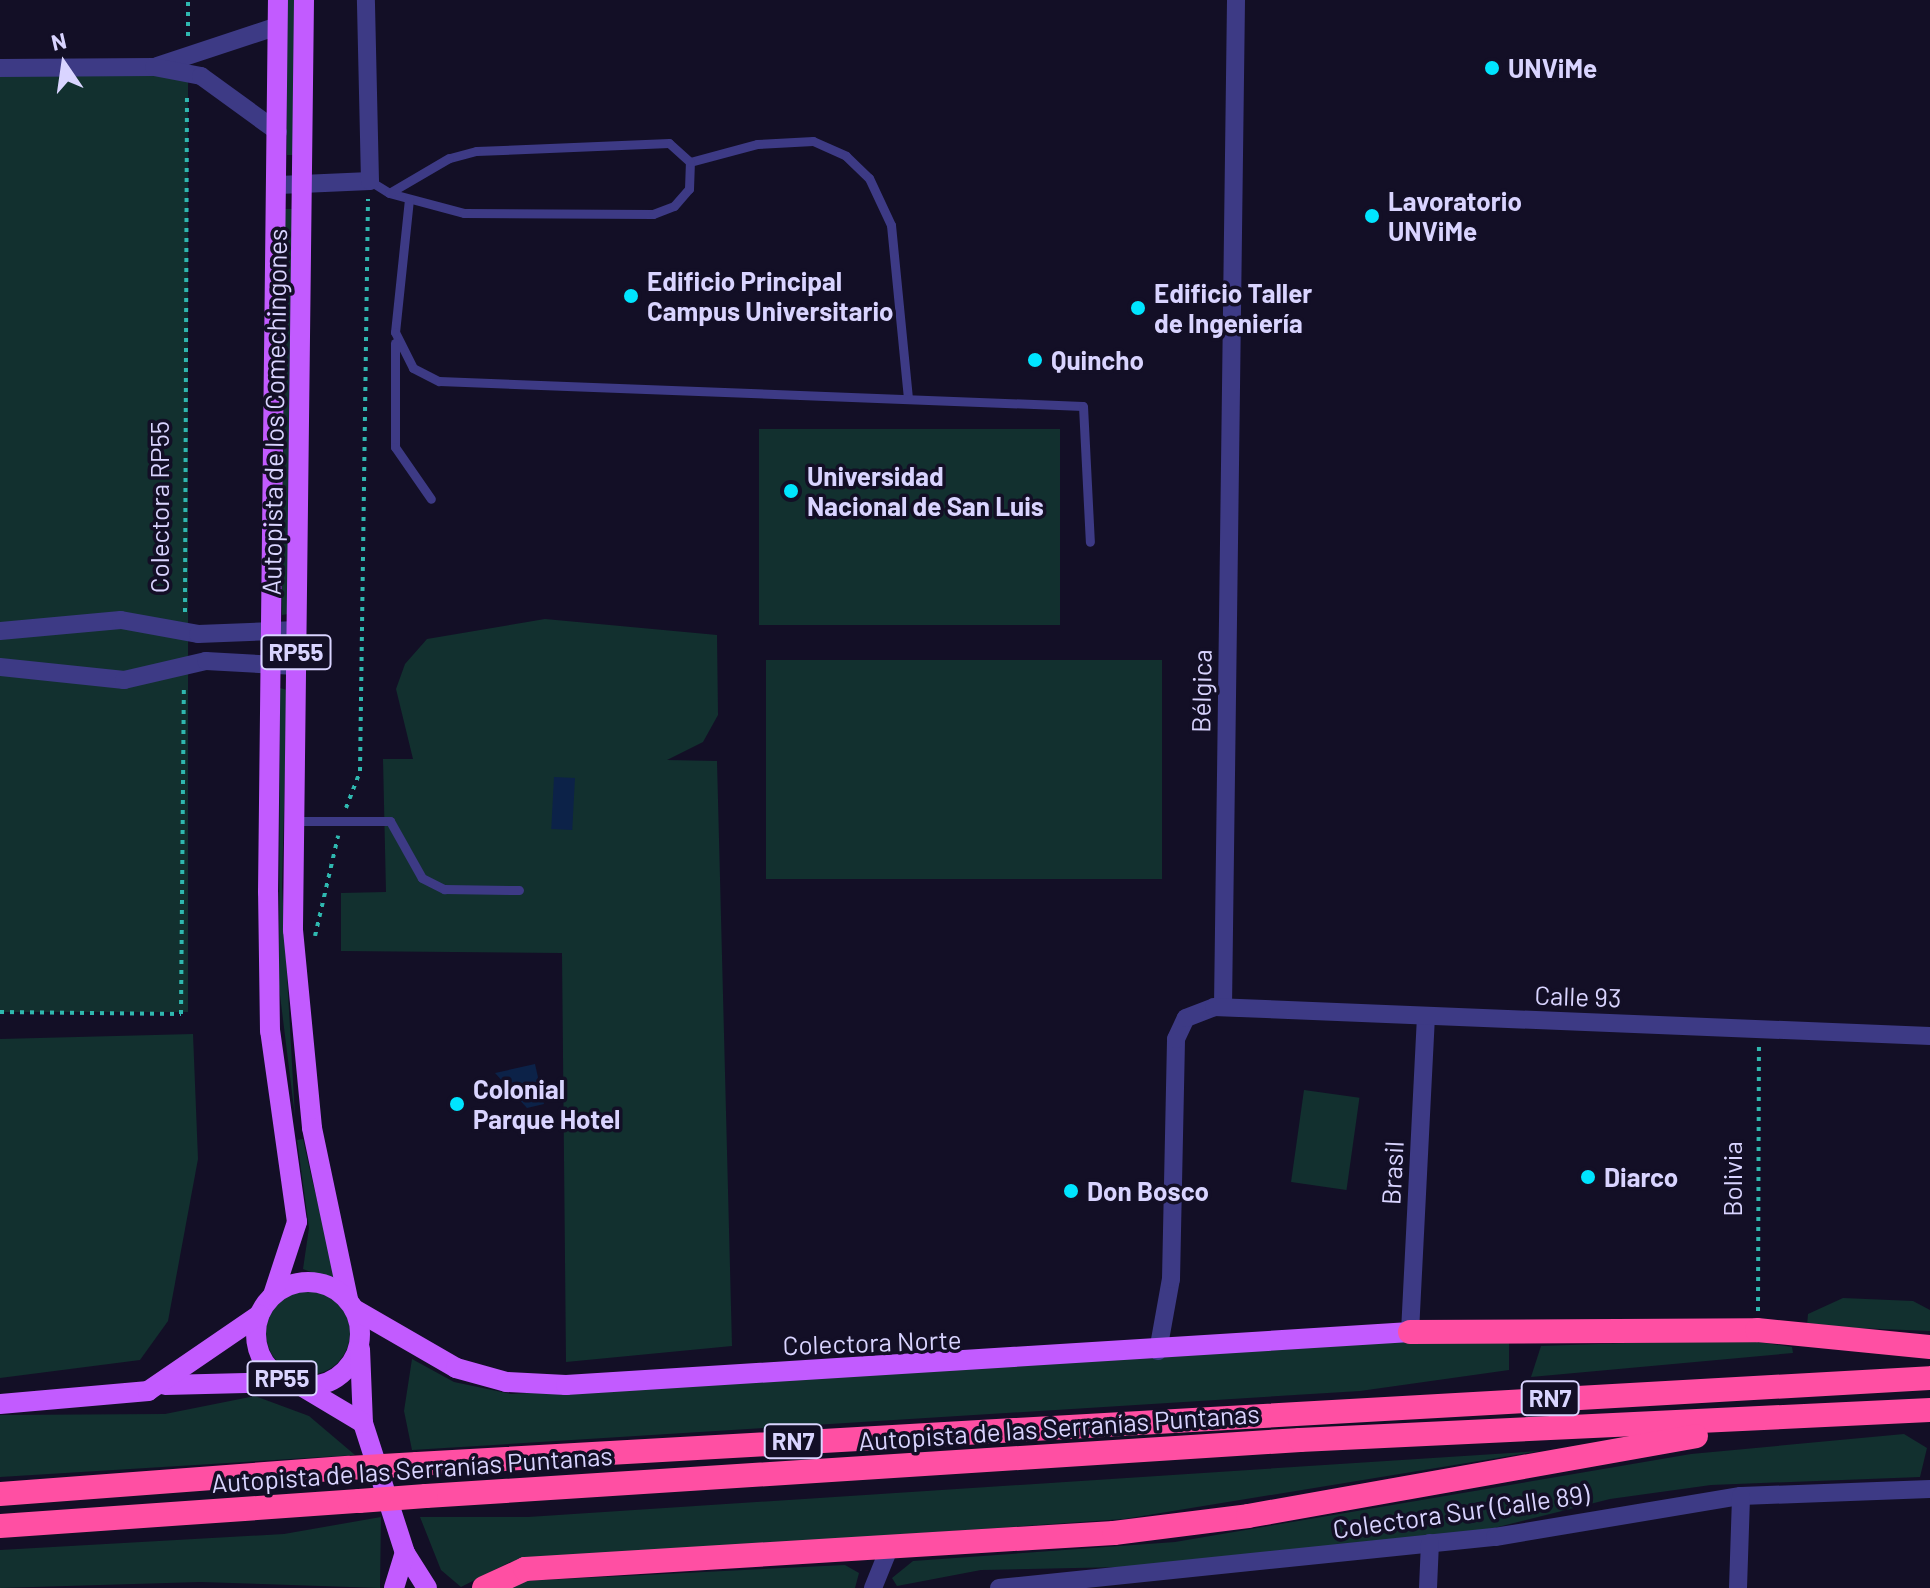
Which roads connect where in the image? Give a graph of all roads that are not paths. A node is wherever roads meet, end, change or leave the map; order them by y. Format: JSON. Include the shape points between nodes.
{"nodes":[{"id":1,"x":278,"y":0,"type":"edge"},
{"id":2,"x":304,"y":0,"type":"edge"},
{"id":3,"x":366,"y":0,"type":"edge"},
{"id":4,"x":1236,"y":0,"type":"edge"},
{"id":5,"x":278,"y":26,"type":"junction"},
{"id":6,"x":154,"y":67,"type":"junction"},
{"id":7,"x":0,"y":68,"type":"edge"},
{"id":8,"x":278,"y":132,"type":"junction"},
{"id":9,"x":690,"y":162,"type":"junction"},
{"id":10,"x":370,"y":181,"type":"junction"},
{"id":11,"x":304,"y":184,"type":"junction"},
{"id":12,"x":279,"y":185,"type":"junction"},
{"id":13,"x":389,"y":193,"type":"junction"},
{"id":14,"x":409,"y":199,"type":"junction"},
{"id":15,"x":395,"y":332,"type":"junction"},
{"id":16,"x":908,"y":398,"type":"junction"},
{"id":17,"x":431,"y":499,"type":"dead end"},
{"id":18,"x":1090,"y":542,"type":"dead end"},
{"id":19,"x":271,"y":630,"type":"junction"},
{"id":20,"x":296,"y":630,"type":"junction"},
{"id":21,"x":0,"y":631,"type":"edge"},
{"id":22,"x":270,"y":664,"type":"junction"},
{"id":23,"x":296,"y":666,"type":"junction"},
{"id":24,"x":0,"y":667,"type":"edge"},
{"id":25,"x":294,"y":821,"type":"junction"},
{"id":26,"x":519,"y":890,"type":"dead end"},
{"id":27,"x":1223,"y":1007,"type":"junction"},
{"id":28,"x":1426,"y":1016,"type":"junction"},
{"id":29,"x":1930,"y":1036,"type":"edge"},
{"id":30,"x":273,"y":1295,"type":"junction"},
{"id":31,"x":351,"y":1304,"type":"junction"},
{"id":32,"x":259,"y":1315,"type":"junction"},
{"id":33,"x":1410,"y":1332,"type":"junction"},
{"id":34,"x":360,"y":1338,"type":"junction"},
{"id":35,"x":1930,"y":1347,"type":"edge"},
{"id":36,"x":1158,"y":1351,"type":"junction"},
{"id":37,"x":1930,"y":1378,"type":"edge"},
{"id":38,"x":294,"y":1383,"type":"junction"},
{"id":39,"x":165,"y":1385,"type":"junction"},
{"id":40,"x":0,"y":1404,"type":"edge"},
{"id":41,"x":1930,"y":1410,"type":"edge"},
{"id":42,"x":1813,"y":1418,"type":"junction"},
{"id":43,"x":363,"y":1423,"type":"junction"},
{"id":44,"x":1930,"y":1489,"type":"edge"},
{"id":45,"x":0,"y":1494,"type":"edge"},
{"id":46,"x":1741,"y":1496,"type":"junction"},
{"id":47,"x":0,"y":1526,"type":"edge"},
{"id":48,"x":1430,"y":1543,"type":"junction"},
{"id":49,"x":890,"y":1546,"type":"junction"},
{"id":50,"x":405,"y":1553,"type":"junction"},
{"id":51,"x":394,"y":1588,"type":"edge"},
{"id":52,"x":427,"y":1588,"type":"edge"},
{"id":53,"x":484,"y":1588,"type":"edge"},
{"id":54,"x":873,"y":1588,"type":"edge"},
{"id":55,"x":999,"y":1588,"type":"edge"},
{"id":56,"x":1428,"y":1588,"type":"edge"},
{"id":57,"x":1738,"y":1588,"type":"edge"}],
"edges":[{"from":1,"to":5,"type":"main road","name":"Autopista de los Comechingones","number":"RP55"},
{"from":2,"to":11,"type":"main road","name":"Autopista de los Comechingones","number":"RP55"},
{"from":3,"to":10,"type":"street"},
{"from":4,"to":27,"type":"street","name":"Bélgica"},
{"from":5,"to":6,"type":"street"},
{"from":5,"to":8,"type":"main road","name":"Autopista de los Comechingones","number":"RP55"},
{"from":6,"to":7,"type":"street"},
{"from":6,"to":8,"type":"street","via":[[201,76]]},
{"from":8,"to":12,"type":"main road","name":"Autopista de los Comechingones","number":"RP55"},
{"from":9,"to":13,"type":"lane","via":[[669,143],[476,151],[449,158]]},
{"from":9,"to":14,"type":"lane","via":[[689,189],[674,206],[653,214],[464,213]]},
{"from":9,"to":16,"type":"lane","via":[[757,144],[813,141],[846,156],[869,178],[891,225]]},
{"from":10,"to":11,"type":"street"},
{"from":10,"to":13,"type":"lane"},
{"from":11,"to":12,"type":"street"},
{"from":11,"to":20,"type":"main road","name":"Autopista de los Comechingones","number":"RP55"},
{"from":12,"to":19,"type":"main road","name":"Autopista de los Comechingones","number":"RP55"},
{"from":13,"to":14,"type":"lane"},
{"from":14,"to":15,"type":"lane"},
{"from":15,"to":16,"type":"lane","via":[[413,368],[439,381]]},
{"from":15,"to":17,"type":"lane","via":[[395,447]]},
{"from":16,"to":18,"type":"lane","via":[[1083,406]]},
{"from":19,"to":20,"type":"street"},
{"from":19,"to":21,"type":"street","via":[[198,634],[121,620]]},
{"from":19,"to":22,"type":"main road","name":"Autopista de los Comechingones","number":"RP55"},
{"from":20,"to":23,"type":"main road","name":"Autopista de los Comechingones","number":"RP55"},
{"from":22,"to":23,"type":"street"},
{"from":22,"to":24,"type":"street","via":[[201,661],[124,680]]},
{"from":22,"to":30,"type":"main road","name":"Autopista de los Comechingones","number":"RP55","via":[[270,1031],[297,1222]]},
{"from":23,"to":25,"type":"main road","name":"Autopista de los Comechingones","number":"RP55"},
{"from":25,"to":26,"type":"lane","via":[[390,821],[422,878],[444,889]]},
{"from":25,"to":31,"type":"main road","name":"Autopista de los Comechingones","number":"RP55","via":[[296,1008],[312,1128]]},
{"from":27,"to":28,"type":"street","name":"Calle 93"},
{"from":27,"to":36,"type":"street","via":[[1186,1018],[1176,1039],[1171,1279]]},
{"from":28,"to":29,"type":"street","name":"Calle 93"},
{"from":28,"to":33,"type":"street","name":"Brasil"},
{"from":30,"to":31,"type":"main road","via":[[320,1283]]},
{"from":30,"to":32,"type":"main road","number":"RP55"},
{"from":31,"to":34,"type":"main road","number":"RP55"},
{"from":31,"to":36,"type":"main road","name":"Colectora Norte","via":[[456,1368],[551,1384]]},
{"from":32,"to":38,"type":"main road","number":"RP55","via":[[257,1347]]},
{"from":32,"to":39,"type":"main road","number":"RP55"},
{"from":33,"to":35,"type":"highway","via":[[1757,1330]]},
{"from":33,"to":36,"type":"main road","name":"Colectora Norte"},
{"from":34,"to":38,"type":"main road","number":"RP55","via":[[340,1375]]},
{"from":34,"to":43,"type":"main road"},
{"from":37,"to":45,"type":"highway","name":"Autopista de las Serranías Puntanas","number":"RN7","bridge":true,"via":[[349,1468]]},
{"from":38,"to":39,"type":"main road","number":"RP55"},
{"from":38,"to":43,"type":"main road"},
{"from":39,"to":40,"type":"main road","number":"RP55","via":[[124,1396]]},
{"from":41,"to":42,"type":"highway","name":"Autopista de las Serranías Puntanas","number":"RN7"},
{"from":42,"to":47,"type":"highway","name":"Autopista de las Serranías Puntanas","number":"RN7","bridge":true,"via":[[1271,1442]]},
{"from":42,"to":49,"type":"highway","via":[[1545,1459],[1248,1516],[1114,1533]]},
{"from":43,"to":50,"type":"main road"},
{"from":44,"to":46,"type":"street","name":"Colectora Sur (Calle 89)"},
{"from":46,"to":48,"type":"street","name":"Colectora Sur (Calle 89)"},
{"from":46,"to":57,"type":"street"},
{"from":48,"to":55,"type":"street","name":"Colectora Sur (Calle 89)"},
{"from":48,"to":56,"type":"street"},
{"from":49,"to":53,"type":"highway","via":[[525,1569]]},
{"from":49,"to":54,"type":"street"},
{"from":50,"to":51,"type":"main road"},
{"from":50,"to":52,"type":"main road"}]}
